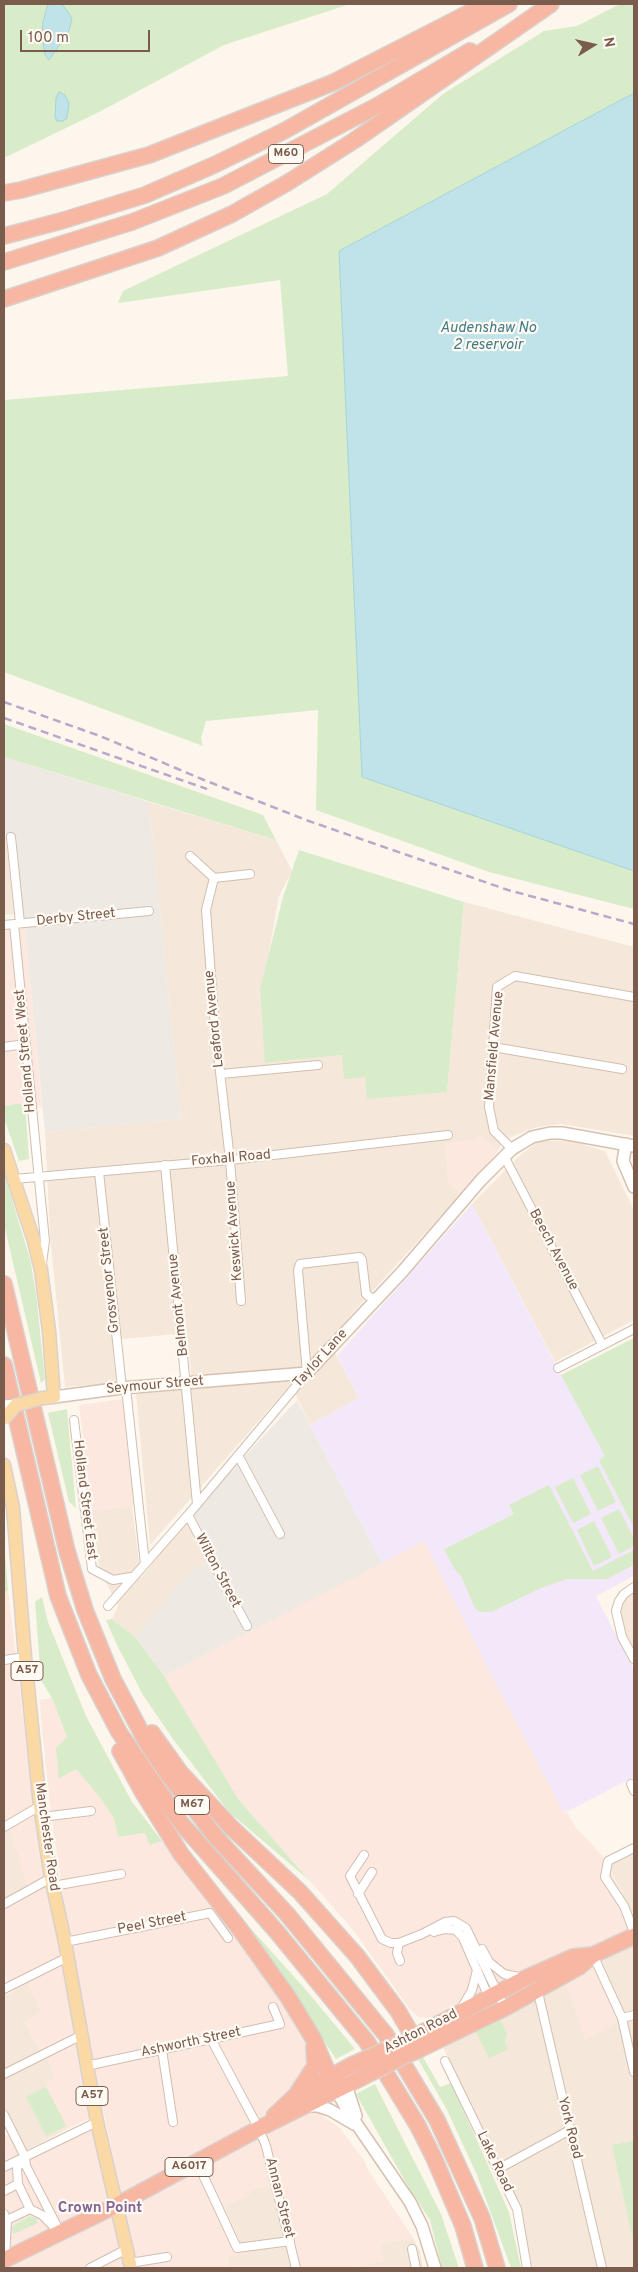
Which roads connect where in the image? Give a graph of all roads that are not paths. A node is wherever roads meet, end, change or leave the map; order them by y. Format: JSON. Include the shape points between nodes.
{"nodes":[{"id":1,"x":486,"y":4,"type":"edge"},
{"id":2,"x":509,"y":4,"type":"edge"},
{"id":3,"x":550,"y":4,"type":"edge"},
{"id":4,"x":4,"y":193,"type":"edge"},
{"id":5,"x":4,"y":236,"type":"edge"},
{"id":6,"x":4,"y":262,"type":"edge"},
{"id":7,"x":98,"y":268,"type":"junction"},
{"id":8,"x":4,"y":299,"type":"edge"},
{"id":9,"x":4,"y":310,"type":"edge"},
{"id":10,"x":10,"y":838,"type":"dead end"},
{"id":11,"x":190,"y":856,"type":"dead end"},
{"id":12,"x":250,"y":874,"type":"dead end"},
{"id":13,"x":214,"y":878,"type":"junction"},
{"id":14,"x":149,"y":910,"type":"dead end"},
{"id":15,"x":17,"y":924,"type":"junction"},
{"id":16,"x":4,"y":925,"type":"edge"},
{"id":17,"x":634,"y":997,"type":"edge"},
{"id":18,"x":25,"y":1044,"type":"junction"},
{"id":19,"x":4,"y":1047,"type":"edge"},
{"id":20,"x":493,"y":1047,"type":"junction"},
{"id":21,"x":318,"y":1065,"type":"dead end"},
{"id":22,"x":622,"y":1069,"type":"dead end"},
{"id":23,"x":221,"y":1074,"type":"junction"},
{"id":24,"x":448,"y":1135,"type":"dead end"},
{"id":25,"x":630,"y":1145,"type":"edge"},
{"id":26,"x":4,"y":1150,"type":"edge"},
{"id":27,"x":508,"y":1152,"type":"junction"},
{"id":28,"x":230,"y":1160,"type":"junction"},
{"id":29,"x":165,"y":1165,"type":"junction"},
{"id":30,"x":99,"y":1172,"type":"junction"},
{"id":31,"x":14,"y":1178,"type":"junction"},
{"id":32,"x":38,"y":1178,"type":"junction"},
{"id":33,"x":634,"y":1187,"type":"edge"},
{"id":34,"x":41,"y":1270,"type":"junction"},
{"id":35,"x":4,"y":1284,"type":"edge"},
{"id":36,"x":374,"y":1300,"type":"junction"},
{"id":37,"x":241,"y":1301,"type":"dead end"},
{"id":38,"x":634,"y":1329,"type":"edge"},
{"id":39,"x":602,"y":1344,"type":"junction"},
{"id":40,"x":4,"y":1365,"type":"edge"},
{"id":41,"x":558,"y":1368,"type":"dead end"},
{"id":42,"x":307,"y":1373,"type":"junction"},
{"id":43,"x":186,"y":1383,"type":"junction"},
{"id":44,"x":124,"y":1388,"type":"junction"},
{"id":45,"x":49,"y":1397,"type":"junction"},
{"id":46,"x":7,"y":1412,"type":"edge"},
{"id":47,"x":74,"y":1420,"type":"dead end"},
{"id":48,"x":238,"y":1455,"type":"junction"},
{"id":49,"x":4,"y":1465,"type":"edge"},
{"id":50,"x":197,"y":1504,"type":"junction"},
{"id":51,"x":188,"y":1515,"type":"junction"},
{"id":52,"x":280,"y":1534,"type":"dead end"},
{"id":53,"x":145,"y":1564,"type":"junction"},
{"id":54,"x":131,"y":1577,"type":"junction"},
{"id":55,"x":634,"y":1587,"type":"edge"},
{"id":56,"x":108,"y":1606,"type":"dead end"},
{"id":57,"x":247,"y":1626,"type":"dead end"},
{"id":58,"x":25,"y":1657,"type":"junction"},
{"id":59,"x":634,"y":1659,"type":"edge"},
{"id":60,"x":4,"y":1660,"type":"edge"},
{"id":61,"x":89,"y":1675,"type":"junction"},
{"id":62,"x":113,"y":1679,"type":"junction"},
{"id":63,"x":91,"y":1811,"type":"dead end"},
{"id":64,"x":41,"y":1812,"type":"junction"},
{"id":65,"x":4,"y":1827,"type":"edge"},
{"id":66,"x":634,"y":1848,"type":"edge"},
{"id":67,"x":364,"y":1854,"type":"dead end"},
{"id":68,"x":372,"y":1872,"type":"dead end"},
{"id":69,"x":121,"y":1874,"type":"dead end"},
{"id":70,"x":52,"y":1882,"type":"junction"},
{"id":71,"x":358,"y":1894,"type":"junction"},
{"id":72,"x":4,"y":1904,"type":"edge"},
{"id":73,"x":466,"y":1928,"type":"junction"},
{"id":74,"x":634,"y":1932,"type":"edge"},
{"id":75,"x":422,"y":1934,"type":"junction"},
{"id":76,"x":634,"y":1936,"type":"edge"},
{"id":77,"x":228,"y":1938,"type":"dead end"},
{"id":78,"x":65,"y":1942,"type":"junction"},
{"id":79,"x":399,"y":1943,"type":"junction"},
{"id":80,"x":593,"y":1955,"type":"junction"},
{"id":81,"x":66,"y":1958,"type":"junction"},
{"id":82,"x":400,"y":1960,"type":"dead end"},
{"id":83,"x":477,"y":1970,"type":"junction"},
{"id":84,"x":531,"y":1983,"type":"junction"},
{"id":85,"x":5,"y":1987,"type":"edge"},
{"id":86,"x":493,"y":1994,"type":"junction"},
{"id":87,"x":273,"y":2008,"type":"dead end"},
{"id":88,"x":398,"y":2010,"type":"junction"},
{"id":89,"x":500,"y":2010,"type":"junction"},
{"id":90,"x":634,"y":2015,"type":"edge"},
{"id":91,"x":453,"y":2016,"type":"junction"},
{"id":92,"x":622,"y":2018,"type":"junction"},
{"id":93,"x":80,"y":2036,"type":"junction"},
{"id":94,"x":313,"y":2038,"type":"junction"},
{"id":95,"x":210,"y":2039,"type":"junction"},
{"id":96,"x":411,"y":2046,"type":"junction"},
{"id":97,"x":162,"y":2050,"type":"junction"},
{"id":98,"x":445,"y":2061,"type":"dead end"},
{"id":99,"x":86,"y":2066,"type":"junction"},
{"id":100,"x":634,"y":2072,"type":"edge"},
{"id":101,"x":4,"y":2074,"type":"edge"},
{"id":102,"x":344,"y":2078,"type":"junction"},
{"id":103,"x":300,"y":2101,"type":"junction"},
{"id":104,"x":4,"y":2115,"type":"edge"},
{"id":105,"x":96,"y":2122,"type":"junction"},
{"id":106,"x":173,"y":2122,"type":"dead end"},
{"id":107,"x":359,"y":2126,"type":"junction"},
{"id":108,"x":260,"y":2129,"type":"junction"},
{"id":109,"x":570,"y":2130,"type":"junction"},
{"id":110,"x":25,"y":2157,"type":"junction"},
{"id":111,"x":197,"y":2162,"type":"junction"},
{"id":112,"x":4,"y":2167,"type":"edge"},
{"id":113,"x":498,"y":2169,"type":"junction"},
{"id":114,"x":18,"y":2184,"type":"junction"},
{"id":115,"x":4,"y":2191,"type":"edge"},
{"id":116,"x":117,"y":2205,"type":"junction"},
{"id":117,"x":30,"y":2209,"type":"junction"},
{"id":118,"x":5,"y":2217,"type":"edge"},
{"id":119,"x":60,"y":2232,"type":"junction"},
{"id":120,"x":290,"y":2241,"type":"junction"},
{"id":121,"x":237,"y":2248,"type":"junction"},
{"id":122,"x":127,"y":2249,"type":"junction"},
{"id":123,"x":412,"y":2249,"type":"dead end"},
{"id":124,"x":228,"y":2250,"type":"dead end"},
{"id":125,"x":167,"y":2257,"type":"dead end"},
{"id":126,"x":4,"y":2258,"type":"edge"},
{"id":127,"x":130,"y":2265,"type":"edge"},
{"id":128,"x":90,"y":2268,"type":"edge"},
{"id":129,"x":296,"y":2268,"type":"edge"},
{"id":130,"x":416,"y":2268,"type":"edge"},
{"id":131,"x":435,"y":2268,"type":"edge"},
{"id":132,"x":475,"y":2268,"type":"edge"},
{"id":133,"x":497,"y":2268,"type":"edge"},
{"id":134,"x":527,"y":2268,"type":"edge"},
{"id":135,"x":602,"y":2268,"type":"edge"}],
"edges":[{"from":1,"to":4,"type":"highway","via":[[332,83],[149,155]]},
{"from":2,"to":5,"type":"highway","number":"M60","via":[[292,127],[214,165],[145,195]]},
{"from":3,"to":6,"type":"highway","number":"M60","via":[[377,106],[223,186],[132,222]]},
{"from":3,"to":7,"type":"highway","number":"M60","via":[[288,183],[198,231]]},
{"from":7,"to":8,"type":"highway","number":"M60"},
{"from":7,"to":9,"type":"highway","number":"M60"},
{"from":10,"to":15,"type":"street","name":"Holland Street West"},
{"from":11,"to":13,"type":"street"},
{"from":12,"to":13,"type":"street"},
{"from":13,"to":23,"type":"street","name":"Leaford Avenue","via":[[206,910]]},
{"from":14,"to":15,"type":"street","name":"Derby Street"},
{"from":15,"to":16,"type":"street","name":"Derby Street"},
{"from":15,"to":18,"type":"street","name":"Holland Street West"},
{"from":17,"to":20,"type":"street","name":"Mansfield Avenue","via":[[515,976],[497,987]]},
{"from":18,"to":19,"type":"street"},
{"from":18,"to":32,"type":"street","name":"Holland Street West"},
{"from":20,"to":22,"type":"street"},
{"from":20,"to":27,"type":"street","name":"Mansfield Avenue","via":[[489,1091],[491,1123]]},
{"from":21,"to":23,"type":"street"},
{"from":23,"to":28,"type":"street","name":"Leaford Avenue"},
{"from":24,"to":28,"type":"street","name":"Foxhall Road"},
{"from":25,"to":27,"type":"street","name":"Taylor Lane","via":[[562,1133],[532,1137]]},
{"from":25,"to":33,"type":"street","via":[[623,1161]]},
{"from":26,"to":31,"type":"main road"},
{"from":27,"to":36,"type":"street","name":"Taylor Lane"},
{"from":27,"to":39,"type":"street","name":"Beech Avenue"},
{"from":28,"to":29,"type":"street","name":"Foxhall Road"},
{"from":28,"to":37,"type":"street","name":"Keswick Avenue"},
{"from":29,"to":30,"type":"street","name":"Foxhall Road"},
{"from":29,"to":43,"type":"street","name":"Belmont Avenue"},
{"from":30,"to":32,"type":"street","name":"Foxhall Road"},
{"from":30,"to":44,"type":"street","name":"Grosvenor Street"},
{"from":31,"to":32,"type":"street","name":"Foxhall Road"},
{"from":31,"to":34,"type":"main road"},
{"from":32,"to":34,"type":"street","name":"Holland Street West","via":[[45,1241]]},
{"from":34,"to":45,"type":"main road","via":[[49,1332]]},
{"from":35,"to":62,"type":"highway","number":"M67","via":[[67,1551],[85,1610]]},
{"from":36,"to":42,"type":"street","name":"Taylor Lane"},
{"from":36,"to":42,"type":"street","via":[[366,1294],[360,1256],[300,1264]]},
{"from":38,"to":39,"type":"street"},
{"from":39,"to":41,"type":"street"},
{"from":40,"to":61,"type":"highway","number":"M67","via":[[58,1596]]},
{"from":42,"to":43,"type":"street","name":"Seymour Street"},
{"from":42,"to":48,"type":"street","name":"Taylor Lane"},
{"from":43,"to":44,"type":"street","name":"Seymour Street"},
{"from":43,"to":50,"type":"street","name":"Belmont Avenue"},
{"from":44,"to":45,"type":"street","name":"Seymour Street"},
{"from":44,"to":53,"type":"street","name":"Grosvenor Street"},
{"from":45,"to":46,"type":"main road","name":"Seymour Street","bridge":true},
{"from":47,"to":54,"type":"street","name":"Holland Street East","via":[[92,1569],[113,1580]]},
{"from":48,"to":50,"type":"street","name":"Taylor Lane"},
{"from":48,"to":52,"type":"street"},
{"from":49,"to":58,"type":"main road","name":"Manchester Road","number":"A57","via":[[14,1508]]},
{"from":50,"to":51,"type":"street","name":"Taylor Lane"},
{"from":51,"to":53,"type":"street","name":"Taylor Lane"},
{"from":51,"to":57,"type":"street","name":"Wilton Street"},
{"from":53,"to":54,"type":"street","name":"Taylor Lane"},
{"from":54,"to":56,"type":"street","name":"Taylor Lane"},
{"from":55,"to":59,"type":"street","via":[[624,1594],[616,1612],[622,1637]]},
{"from":58,"to":60,"type":"street"},
{"from":58,"to":64,"type":"main road","name":"Manchester Road","number":"A57"},
{"from":61,"to":94,"type":"highway","number":"M67","via":[[116,1742],[142,1791],[181,1854],[288,1997]]},
{"from":61,"to":132,"type":"highway","number":"M67","via":[[119,1732],[180,1823],[277,1932],[367,2042],[434,2158],[463,2226]]},
{"from":62,"to":88,"type":"highway","number":"M67","via":[[180,1772],[232,1828],[300,1892]]},
{"from":62,"to":133,"type":"highway","number":"M67","via":[[148,1745],[169,1776],[216,1836],[287,1914],[386,2035],[437,2120],[482,2218]]},
{"from":63,"to":64,"type":"street"},
{"from":64,"to":65,"type":"street"},
{"from":64,"to":70,"type":"main road","name":"Manchester Road","number":"A57"},
{"from":66,"to":74,"type":"street","via":[[608,1861],[605,1877],[624,1906]]},
{"from":67,"to":71,"type":"street","via":[[350,1876]]},
{"from":68,"to":71,"type":"street"},
{"from":69,"to":70,"type":"street"},
{"from":70,"to":72,"type":"street"},
{"from":70,"to":78,"type":"main road","name":"Manchester Road","number":"A57"},
{"from":71,"to":79,"type":"street","via":[[382,1938],[390,1943]]},
{"from":73,"to":75,"type":"street","via":[[454,1921],[445,1922]]},
{"from":73,"to":84,"type":"street","via":[[489,1962],[504,1974]]},
{"from":73,"to":86,"type":"street"},
{"from":75,"to":79,"type":"street"},
{"from":75,"to":83,"type":"street","via":[[456,1930]]},
{"from":76,"to":80,"type":"highway","name":"Ashton Road","number":"A6017"},
{"from":77,"to":78,"type":"street","name":"Peel Street","via":[[210,1913]]},
{"from":78,"to":81,"type":"main road","name":"Manchester Road","number":"A57"},
{"from":79,"to":82,"type":"street"},
{"from":80,"to":84,"type":"highway","name":"Ashton Road","number":"A6017","via":[[579,1967]]},
{"from":80,"to":92,"type":"street"},
{"from":81,"to":85,"type":"street"},
{"from":81,"to":93,"type":"main road","name":"Manchester Road","number":"A57"},
{"from":83,"to":86,"type":"street"},
{"from":83,"to":91,"type":"street","via":[[472,1990]]},
{"from":84,"to":86,"type":"highway","name":"Ashton Road","number":"A6017"},
{"from":84,"to":89,"type":"highway","name":"Ashton Road","number":"A6017"},
{"from":84,"to":109,"type":"street","name":"York Road"},
{"from":86,"to":89,"type":"street"},
{"from":86,"to":91,"type":"highway","name":"Ashton Road","number":"A6017"},
{"from":87,"to":95,"type":"street","name":"Ashworth Street","via":[[280,2024]]},
{"from":88,"to":91,"type":"highway","number":"A6017","via":[[412,2019],[428,2023]]},
{"from":88,"to":96,"type":"highway"},
{"from":89,"to":96,"type":"highway","name":"Ashton Road","number":"A6017"},
{"from":90,"to":92,"type":"street"},
{"from":91,"to":96,"type":"highway","name":"Ashton Road","number":"A6017"},
{"from":92,"to":100,"type":"street"},
{"from":93,"to":99,"type":"main road","name":"Manchester Road","number":"A57"},
{"from":93,"to":101,"type":"street"},
{"from":94,"to":102,"type":"highway"},
{"from":94,"to":103,"type":"highway","number":"A6017","via":[[316,2059]]},
{"from":95,"to":97,"type":"street","name":"Ashworth Street"},
{"from":95,"to":108,"type":"street","name":"Annan Street"},
{"from":96,"to":102,"type":"highway","name":"Ashton Road","number":"A6017","bridge":true},
{"from":97,"to":99,"type":"street","name":"Ashworth Street"},
{"from":97,"to":106,"type":"street"},
{"from":98,"to":113,"type":"street","name":"Lake Road"},
{"from":99,"to":105,"type":"main road","name":"Manchester Road","number":"A57"},
{"from":102,"to":103,"type":"highway","name":"Ashton Road","number":"A6017"},
{"from":102,"to":107,"type":"street"},
{"from":103,"to":107,"type":"street","via":[[330,2110]]},
{"from":103,"to":108,"type":"highway","name":"Ashton Road","number":"A6017"},
{"from":104,"to":110,"type":"street"},
{"from":105,"to":110,"type":"street"},
{"from":105,"to":116,"type":"main road","name":"Manchester Road","number":"A57"},
{"from":107,"to":131,"type":"street","via":[[410,2202],[422,2226]]},
{"from":108,"to":111,"type":"highway","name":"Ashton Road","number":"A6017"},
{"from":108,"to":120,"type":"street","name":"Annan Street"},
{"from":109,"to":113,"type":"street"},
{"from":109,"to":135,"type":"street","name":"York Road"},
{"from":110,"to":112,"type":"street"},
{"from":110,"to":114,"type":"street","via":[[17,2168]]},
{"from":110,"to":119,"type":"street","via":[[26,2166]]},
{"from":111,"to":116,"type":"highway","name":"Ashton Road","number":"A6017"},
{"from":111,"to":121,"type":"street"},
{"from":113,"to":134,"type":"street","name":"Lake Road","via":[[517,2209]]},
{"from":114,"to":115,"type":"street"},
{"from":114,"to":117,"type":"street"},
{"from":116,"to":119,"type":"highway","number":"A6017"},
{"from":116,"to":122,"type":"main road","number":"A57"},
{"from":117,"to":118,"type":"street"},
{"from":117,"to":119,"type":"street","via":[[42,2215]]},
{"from":118,"to":126,"type":"street"},
{"from":119,"to":126,"type":"highway","number":"A6017"},
{"from":120,"to":121,"type":"street"},
{"from":120,"to":129,"type":"street","name":"Annan Street"},
{"from":121,"to":124,"type":"street"},
{"from":122,"to":127,"type":"main road","number":"A57"},
{"from":122,"to":128,"type":"street"},
{"from":123,"to":130,"type":"street"},
{"from":125,"to":127,"type":"street"}]}
